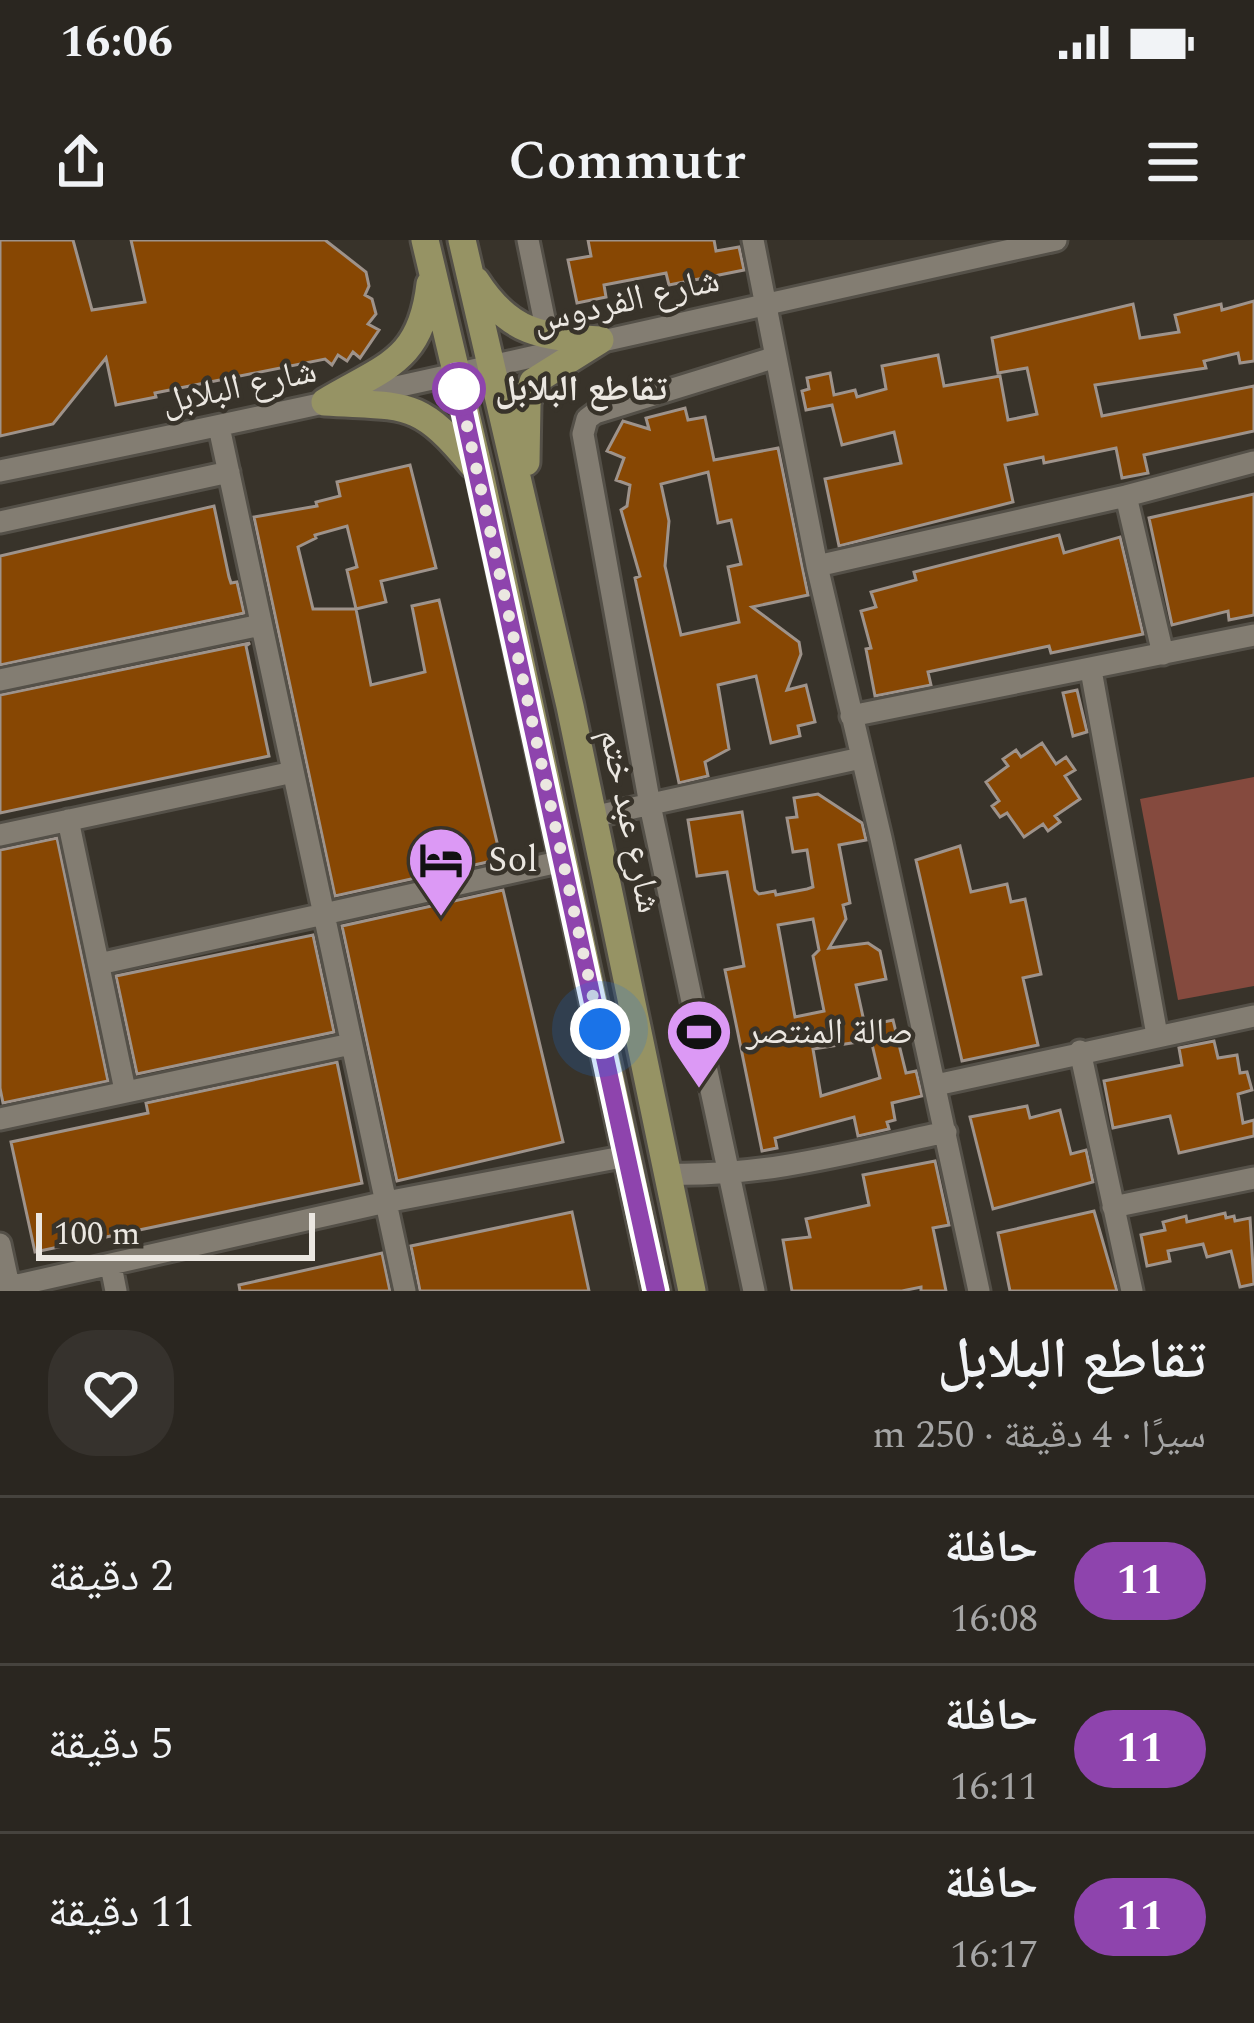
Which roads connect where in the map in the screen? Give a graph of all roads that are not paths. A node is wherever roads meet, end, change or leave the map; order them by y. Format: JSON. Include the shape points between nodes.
{"nodes":[{"id":1,"x":425,"y":240,"type":"edge"},
{"id":2,"x":528,"y":240,"type":"edge"},
{"id":3,"x":753,"y":240,"type":"edge"},
{"id":4,"x":1056,"y":240,"type":"edge"},
{"id":5,"x":465,"y":253,"type":"edge"},
{"id":6,"x":432,"y":272,"type":"junction"},
{"id":7,"x":766,"y":303,"type":"junction"},
{"id":8,"x":548,"y":338,"type":"junction"},
{"id":9,"x":600,"y":340,"type":"junction"},
{"id":10,"x":776,"y":357,"type":"junction"},
{"id":11,"x":492,"y":366,"type":"junction"},
{"id":12,"x":456,"y":376,"type":"junction"},
{"id":13,"x":325,"y":402,"type":"junction"},
{"id":14,"x":219,"y":427,"type":"junction"},
{"id":15,"x":1254,"y":462,"type":"edge"},
{"id":16,"x":0,"y":471,"type":"edge"},
{"id":17,"x":229,"y":472,"type":"junction"},
{"id":18,"x":480,"y":472,"type":"junction"},
{"id":19,"x":1126,"y":496,"type":"junction"},
{"id":20,"x":527,"y":520,"type":"junction"},
{"id":21,"x":0,"y":522,"type":"edge"},
{"id":22,"x":817,"y":566,"type":"junction"},
{"id":23,"x":261,"y":625,"type":"junction"},
{"id":24,"x":1254,"y":634,"type":"edge"},
{"id":25,"x":1163,"y":655,"type":"junction"},
{"id":26,"x":1091,"y":670,"type":"junction"},
{"id":27,"x":0,"y":680,"type":"edge"},
{"id":28,"x":851,"y":716,"type":"junction"},
{"id":29,"x":861,"y":758,"type":"junction"},
{"id":30,"x":293,"y":772,"type":"junction"},
{"id":31,"x":650,"y":805,"type":"junction"},
{"id":32,"x":592,"y":817,"type":"junction"},
{"id":33,"x":68,"y":820,"type":"junction"},
{"id":34,"x":0,"y":835,"type":"edge"},
{"id":35,"x":563,"y":861,"type":"junction"},
{"id":36,"x":323,"y":914,"type":"junction"},
{"id":37,"x":99,"y":964,"type":"junction"},
{"id":38,"x":1254,"y":1016,"type":"edge"},
{"id":39,"x":1157,"y":1035,"type":"junction"},
{"id":40,"x":352,"y":1044,"type":"junction"},
{"id":41,"x":1080,"y":1051,"type":"junction"},
{"id":42,"x":936,"y":1085,"type":"junction"},
{"id":43,"x":125,"y":1090,"type":"junction"},
{"id":44,"x":0,"y":1118,"type":"edge"},
{"id":45,"x":946,"y":1132,"type":"junction"},
{"id":46,"x":627,"y":1156,"type":"junction"},
{"id":47,"x":669,"y":1174,"type":"junction"},
{"id":48,"x":727,"y":1175,"type":"junction"},
{"id":49,"x":1254,"y":1178,"type":"edge"},
{"id":50,"x":386,"y":1202,"type":"junction"},
{"id":51,"x":1113,"y":1207,"type":"junction"},
{"id":52,"x":0,"y":1244,"type":"edge"},
{"id":53,"x":110,"y":1265,"type":"junction"},
{"id":54,"x":5,"y":1287,"type":"edge"},
{"id":55,"x":116,"y":1291,"type":"edge"},
{"id":56,"x":404,"y":1291,"type":"edge"},
{"id":57,"x":656,"y":1291,"type":"edge"},
{"id":58,"x":692,"y":1291,"type":"edge"},
{"id":59,"x":754,"y":1291,"type":"edge"},
{"id":60,"x":979,"y":1291,"type":"edge"},
{"id":61,"x":1132,"y":1291,"type":"edge"}],
"edges":[{"from":1,"to":6,"type":"main road","name":"شارع عبد ختم"},
{"from":2,"to":8,"type":"street"},
{"from":3,"to":7,"type":"street"},
{"from":4,"to":7,"type":"street","name":"شارع الفردوس"},
{"from":5,"to":8,"type":"main road","via":[[488,298]]},
{"from":5,"to":11,"type":"main road","name":"شارع عبد ختم"},
{"from":6,"to":12,"type":"main road","name":"شارع عبد ختم"},
{"from":6,"to":13,"type":"main road","via":[[427,310],[408,351]]},
{"from":7,"to":9,"type":"street","name":"شارع الفردوس"},
{"from":7,"to":10,"type":"street"},
{"from":8,"to":9,"type":"main road"},
{"from":9,"to":11,"type":"street","name":"شارع الفردوس"},
{"from":9,"to":20,"type":"main road","via":[[532,382]]},
{"from":10,"to":22,"type":"street"},
{"from":10,"to":31,"type":"street","via":[[587,419],[583,434]]},
{"from":11,"to":12,"type":"street","name":"شارع البلابل"},
{"from":11,"to":20,"type":"main road","name":"شارع عبد ختم"},
{"from":12,"to":13,"type":"street","name":"شارع البلابل"},
{"from":12,"to":18,"type":"main road","name":"شارع عبد ختم"},
{"from":13,"to":14,"type":"street","name":"شارع البلابل"},
{"from":13,"to":18,"type":"main road","via":[[422,414]]},
{"from":14,"to":16,"type":"street","name":"شارع البلابل"},
{"from":14,"to":17,"type":"street"},
{"from":15,"to":19,"type":"street"},
{"from":17,"to":21,"type":"street"},
{"from":17,"to":23,"type":"street"},
{"from":18,"to":35,"type":"main road","name":"شارع عبد ختم"},
{"from":19,"to":22,"type":"street"},
{"from":19,"to":25,"type":"street"},
{"from":20,"to":32,"type":"main road","name":"شارع عبد ختم"},
{"from":22,"to":28,"type":"street"},
{"from":23,"to":27,"type":"street"},
{"from":23,"to":30,"type":"street"},
{"from":24,"to":25,"type":"street"},
{"from":25,"to":26,"type":"street"},
{"from":26,"to":28,"type":"street"},
{"from":26,"to":39,"type":"street"},
{"from":28,"to":29,"type":"street"},
{"from":29,"to":31,"type":"street"},
{"from":29,"to":42,"type":"street"},
{"from":30,"to":33,"type":"street"},
{"from":30,"to":36,"type":"street"},
{"from":31,"to":32,"type":"street"},
{"from":31,"to":48,"type":"street"},
{"from":32,"to":47,"type":"main road","name":"شارع عبد ختم"},
{"from":33,"to":34,"type":"street"},
{"from":33,"to":37,"type":"street"},
{"from":35,"to":36,"type":"street"},
{"from":35,"to":46,"type":"main road","name":"شارع عبد ختم"},
{"from":36,"to":37,"type":"street"},
{"from":36,"to":40,"type":"street"},
{"from":37,"to":43,"type":"street"},
{"from":38,"to":39,"type":"street"},
{"from":39,"to":41,"type":"street"},
{"from":40,"to":43,"type":"street"},
{"from":40,"to":50,"type":"street"},
{"from":41,"to":42,"type":"street"},
{"from":41,"to":51,"type":"street"},
{"from":42,"to":45,"type":"street"},
{"from":43,"to":44,"type":"street"},
{"from":45,"to":48,"type":"street"},
{"from":45,"to":60,"type":"street"},
{"from":46,"to":50,"type":"street"},
{"from":46,"to":57,"type":"main road","name":"شارع عبد ختم"},
{"from":47,"to":48,"type":"street"},
{"from":47,"to":58,"type":"main road","name":"شارع عبد ختم"},
{"from":48,"to":59,"type":"street"},
{"from":49,"to":51,"type":"street"},
{"from":50,"to":53,"type":"street"},
{"from":50,"to":56,"type":"street"},
{"from":51,"to":61,"type":"street"},
{"from":52,"to":54,"type":"street"},
{"from":53,"to":54,"type":"street"},
{"from":53,"to":55,"type":"street"}]}
